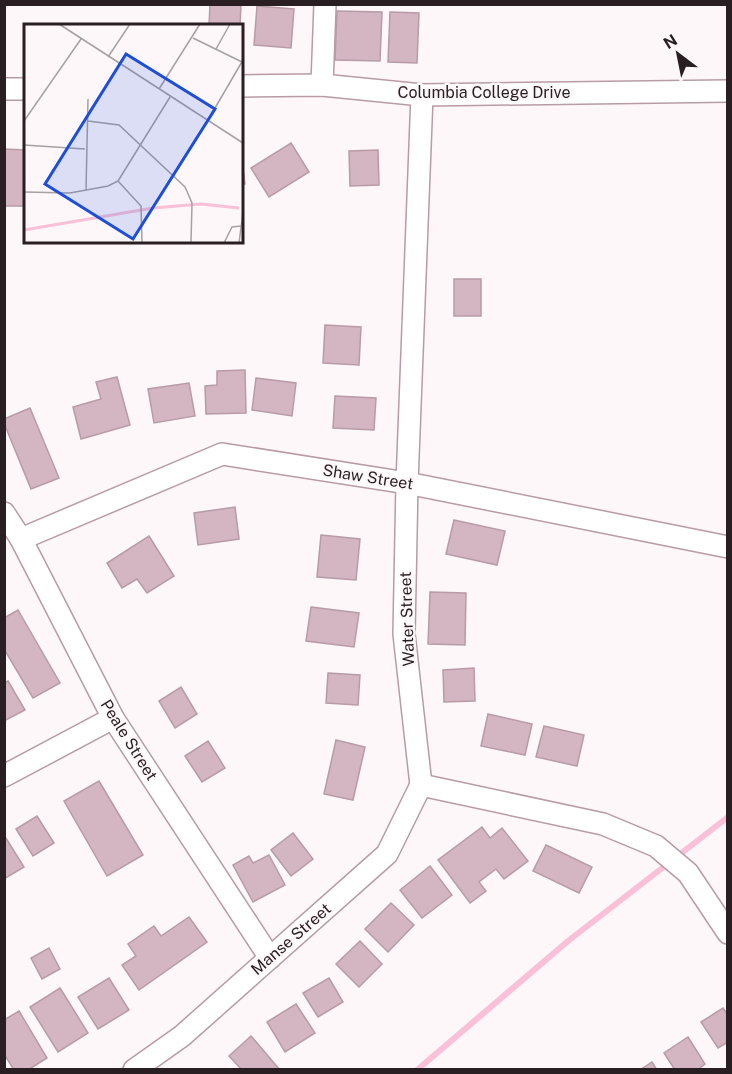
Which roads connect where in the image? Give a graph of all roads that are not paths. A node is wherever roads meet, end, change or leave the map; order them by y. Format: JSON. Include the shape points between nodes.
{"nodes":[{"id":1,"x":325,"y":4,"type":"edge"},
{"id":2,"x":243,"y":86,"type":"edge"},
{"id":3,"x":322,"y":86,"type":"junction"},
{"id":4,"x":4,"y":89,"type":"edge"},
{"id":5,"x":24,"y":89,"type":"edge"},
{"id":6,"x":728,"y":91,"type":"edge"},
{"id":7,"x":422,"y":95,"type":"junction"},
{"id":8,"x":407,"y":483,"type":"junction"},
{"id":9,"x":4,"y":513,"type":"edge"},
{"id":10,"x":21,"y":539,"type":"junction"},
{"id":11,"x":728,"y":546,"type":"edge"},
{"id":12,"x":113,"y":718,"type":"junction"},
{"id":13,"x":4,"y":776,"type":"edge"},
{"id":14,"x":421,"y":785,"type":"junction"},
{"id":15,"x":728,"y":933,"type":"edge"},
{"id":16,"x":270,"y":958,"type":"junction"},
{"id":17,"x":134,"y":1070,"type":"edge"}],
"edges":[{"from":1,"to":3,"type":"street"},
{"from":2,"to":3,"type":"street","name":"Columbia College Drive"},
{"from":3,"to":7,"type":"street","name":"Columbia College Drive"},
{"from":4,"to":5,"type":"street"},
{"from":6,"to":7,"type":"street","name":"Columbia College Drive"},
{"from":7,"to":8,"type":"street","name":"Water Street"},
{"from":8,"to":10,"type":"street","name":"Shaw Street","via":[[222,454]]},
{"from":8,"to":11,"type":"street","name":"Shaw Street"},
{"from":8,"to":14,"type":"street","name":"Water Street","via":[[404,634]]},
{"from":9,"to":10,"type":"street","name":"Peale Street"},
{"from":10,"to":12,"type":"street","name":"Peale Street"},
{"from":12,"to":13,"type":"street"},
{"from":12,"to":16,"type":"street","name":"Peale Street"},
{"from":14,"to":15,"type":"street","via":[[603,824],[656,846],[688,873]]},
{"from":14,"to":16,"type":"street","name":"Manse Street","via":[[387,854]]},
{"from":16,"to":17,"type":"street","name":"Manse Street","via":[[182,1036]]}]}
